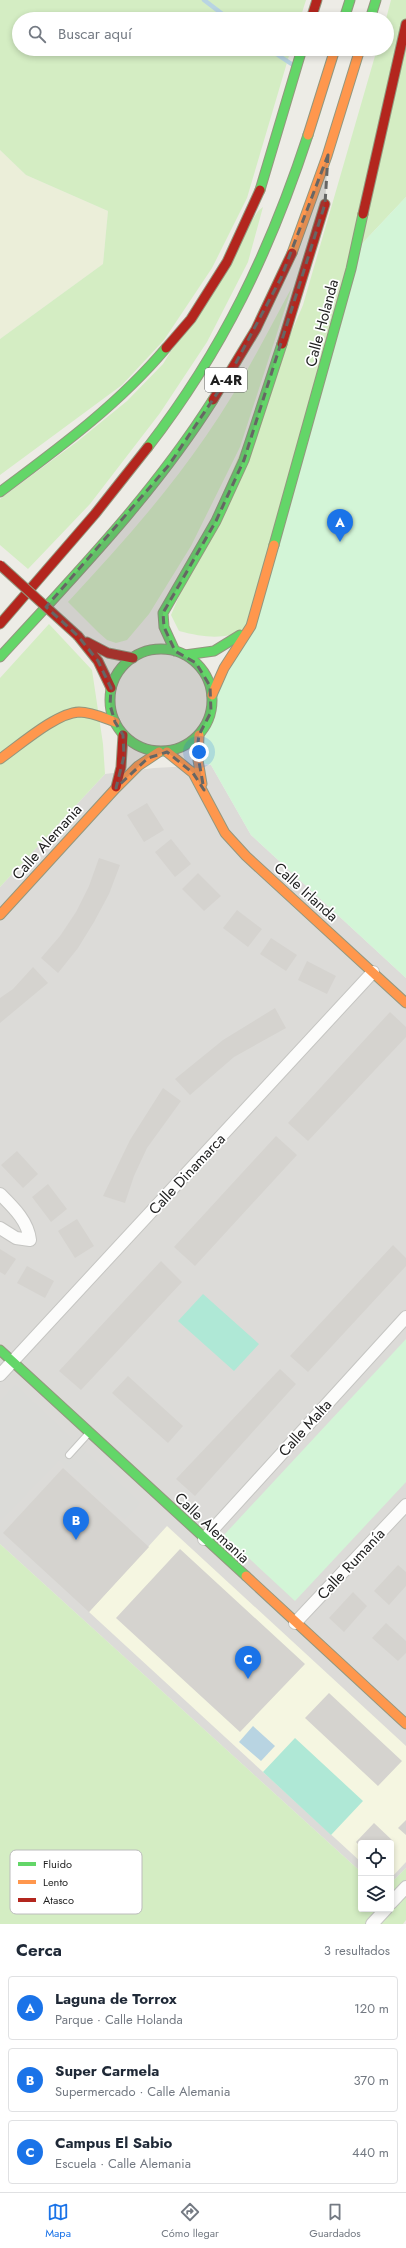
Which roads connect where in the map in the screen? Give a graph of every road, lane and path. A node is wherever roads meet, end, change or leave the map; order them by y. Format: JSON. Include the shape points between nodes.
{"nodes":[{"id":1,"x":317,"y":0,"type":"edge"},
{"id":2,"x":350,"y":0,"type":"edge"},
{"id":3,"x":376,"y":0,"type":"edge"},
{"id":4,"x":338,"y":6,"type":"dead end"},
{"id":5,"x":313,"y":12,"type":"edge"},
{"id":6,"x":338,"y":12,"type":"edge"},
{"id":7,"x":346,"y":12,"type":"edge"},
{"id":8,"x":372,"y":12,"type":"edge"},
{"id":9,"x":406,"y":24,"type":"edge"},
{"id":10,"x":300,"y":56,"type":"edge"},
{"id":11,"x":333,"y":56,"type":"edge"},
{"id":12,"x":358,"y":56,"type":"edge"},
{"id":13,"x":328,"y":155,"type":"junction"},
{"id":14,"x":9,"y":484,"type":"junction"},
{"id":15,"x":0,"y":487,"type":"edge"},
{"id":16,"x":0,"y":492,"type":"edge"},
{"id":17,"x":0,"y":566,"type":"edge"},
{"id":18,"x":0,"y":624,"type":"edge"},
{"id":19,"x":251,"y":626,"type":"junction"},
{"id":20,"x":78,"y":636,"type":"junction"},
{"id":21,"x":175,"y":651,"type":"junction"},
{"id":22,"x":185,"y":655,"type":"junction"},
{"id":23,"x":0,"y":657,"type":"edge"},
{"id":24,"x":133,"y":658,"type":"junction"},
{"id":25,"x":111,"y":688,"type":"junction"},
{"id":26,"x":212,"y":695,"type":"junction"},
{"id":27,"x":114,"y":722,"type":"junction"},
{"id":28,"x":123,"y":735,"type":"junction"},
{"id":29,"x":199,"y":735,"type":"junction"},
{"id":30,"x":163,"y":752,"type":"junction"},
{"id":31,"x":0,"y":759,"type":"edge"},
{"id":32,"x":116,"y":788,"type":"junction"},
{"id":33,"x":204,"y":790,"type":"junction"},
{"id":34,"x":0,"y":915,"type":"edge"},
{"id":35,"x":373,"y":972,"type":"junction"},
{"id":36,"x":406,"y":1003,"type":"edge"},
{"id":37,"x":0,"y":1194,"type":"edge"},
{"id":38,"x":0,"y":1228,"type":"edge"},
{"id":39,"x":406,"y":1317,"type":"edge"},
{"id":40,"x":0,"y":1350,"type":"edge"},
{"id":41,"x":13,"y":1362,"type":"junction"},
{"id":42,"x":0,"y":1375,"type":"edge"},
{"id":43,"x":90,"y":1433,"type":"junction"},
{"id":44,"x":69,"y":1455,"type":"dead end"},
{"id":45,"x":406,"y":1505,"type":"edge"},
{"id":46,"x":204,"y":1540,"type":"junction"},
{"id":47,"x":295,"y":1623,"type":"junction"},
{"id":48,"x":406,"y":1724,"type":"edge"},
{"id":49,"x":406,"y":1887,"type":"edge"},
{"id":50,"x":394,"y":1900,"type":"edge"},
{"id":51,"x":383,"y":1912,"type":"edge"},
{"id":52,"x":372,"y":1924,"type":"edge"}],
"edges":[{"from":1,"to":5,"type":"main road"},
{"from":2,"to":7,"type":"main road"},
{"from":3,"to":8,"type":"main road"},
{"from":4,"to":6,"type":"main road"},
{"from":9,"to":19,"type":"main road","name":"Calle Holanda","via":[[351,269]]},
{"from":10,"to":14,"type":"main road","via":[[257,199],[227,262],[191,319],[147,371],[72,438]]},
{"from":11,"to":18,"type":"main road","number":"A-4R","via":[[277,223],[234,316],[207,365],[141,458],[94,518]]},
{"from":12,"to":13,"type":"main road","number":"A-4R"},
{"from":13,"to":21,"type":"main road","via":[[325,204],[244,460],[216,521],[163,613],[164,627]]},
{"from":13,"to":23,"type":"main road","number":"A-4R","via":[[281,278],[257,328],[230,374],[169,464],[113,532]]},
{"from":14,"to":15,"type":"main road"},
{"from":14,"to":16,"type":"main road"},
{"from":17,"to":20,"type":"main road","bridge":true},
{"from":19,"to":22,"type":"main road","via":[[224,649],[213,653]]},
{"from":19,"to":26,"type":"main road","name":"Calle Holanda","via":[[224,668]]},
{"from":20,"to":24,"type":"main road","via":[[103,652]]},
{"from":20,"to":25,"type":"main road","via":[[98,661]]},
{"from":21,"to":22,"type":"main road"},
{"from":21,"to":24,"type":"main road","via":[[146,651]]},
{"from":22,"to":26,"type":"main road","via":[[205,673]]},
{"from":24,"to":25,"type":"main road","via":[[123,666]]},
{"from":25,"to":27,"type":"main road","via":[[110,705]]},
{"from":26,"to":29,"type":"main road","via":[[211,712]]},
{"from":27,"to":28,"type":"main road"},
{"from":27,"to":31,"type":"main road","via":[[85,712],[73,713]]},
{"from":28,"to":30,"type":"main road","via":[[135,744]]},
{"from":28,"to":32,"type":"main road","name":"Calle Alemania","via":[[124,756]]},
{"from":29,"to":30,"type":"main road","via":[[189,744]]},
{"from":29,"to":33,"type":"main road","name":"Calle Irlanda","via":[[198,771]]},
{"from":30,"to":32,"type":"main road","name":"Calle Alemania","via":[[138,766]]},
{"from":30,"to":33,"type":"main road","name":"Calle Irlanda","via":[[193,773]]},
{"from":32,"to":34,"type":"main road","name":"Calle Alemania"},
{"from":33,"to":35,"type":"main road","name":"Calle Irlanda","via":[[225,833],[246,856]]},
{"from":35,"to":36,"type":"main road","name":"Calle Irlanda"},
{"from":35,"to":41,"type":"street","name":"Calle Dinamarca"},
{"from":37,"to":38,"type":"street","via":[[17,1211],[29,1229],[30,1240],[16,1238]]},
{"from":39,"to":46,"type":"street","name":"Calle Malta"},
{"from":40,"to":41,"type":"main road","name":"Calle Alemania"},
{"from":41,"to":42,"type":"street","name":"Calle Dinamarca"},
{"from":41,"to":43,"type":"main road","name":"Calle Alemania"},
{"from":43,"to":44,"type":"lane"},
{"from":43,"to":46,"type":"main road","name":"Calle Alemania"},
{"from":45,"to":47,"type":"street","name":"Calle Rumanía"},
{"from":46,"to":47,"type":"main road","name":"Calle Alemania"},
{"from":47,"to":48,"type":"main road","name":"Calle Alemania"},
{"from":49,"to":50,"type":"street"},
{"from":51,"to":52,"type":"street"}]}
